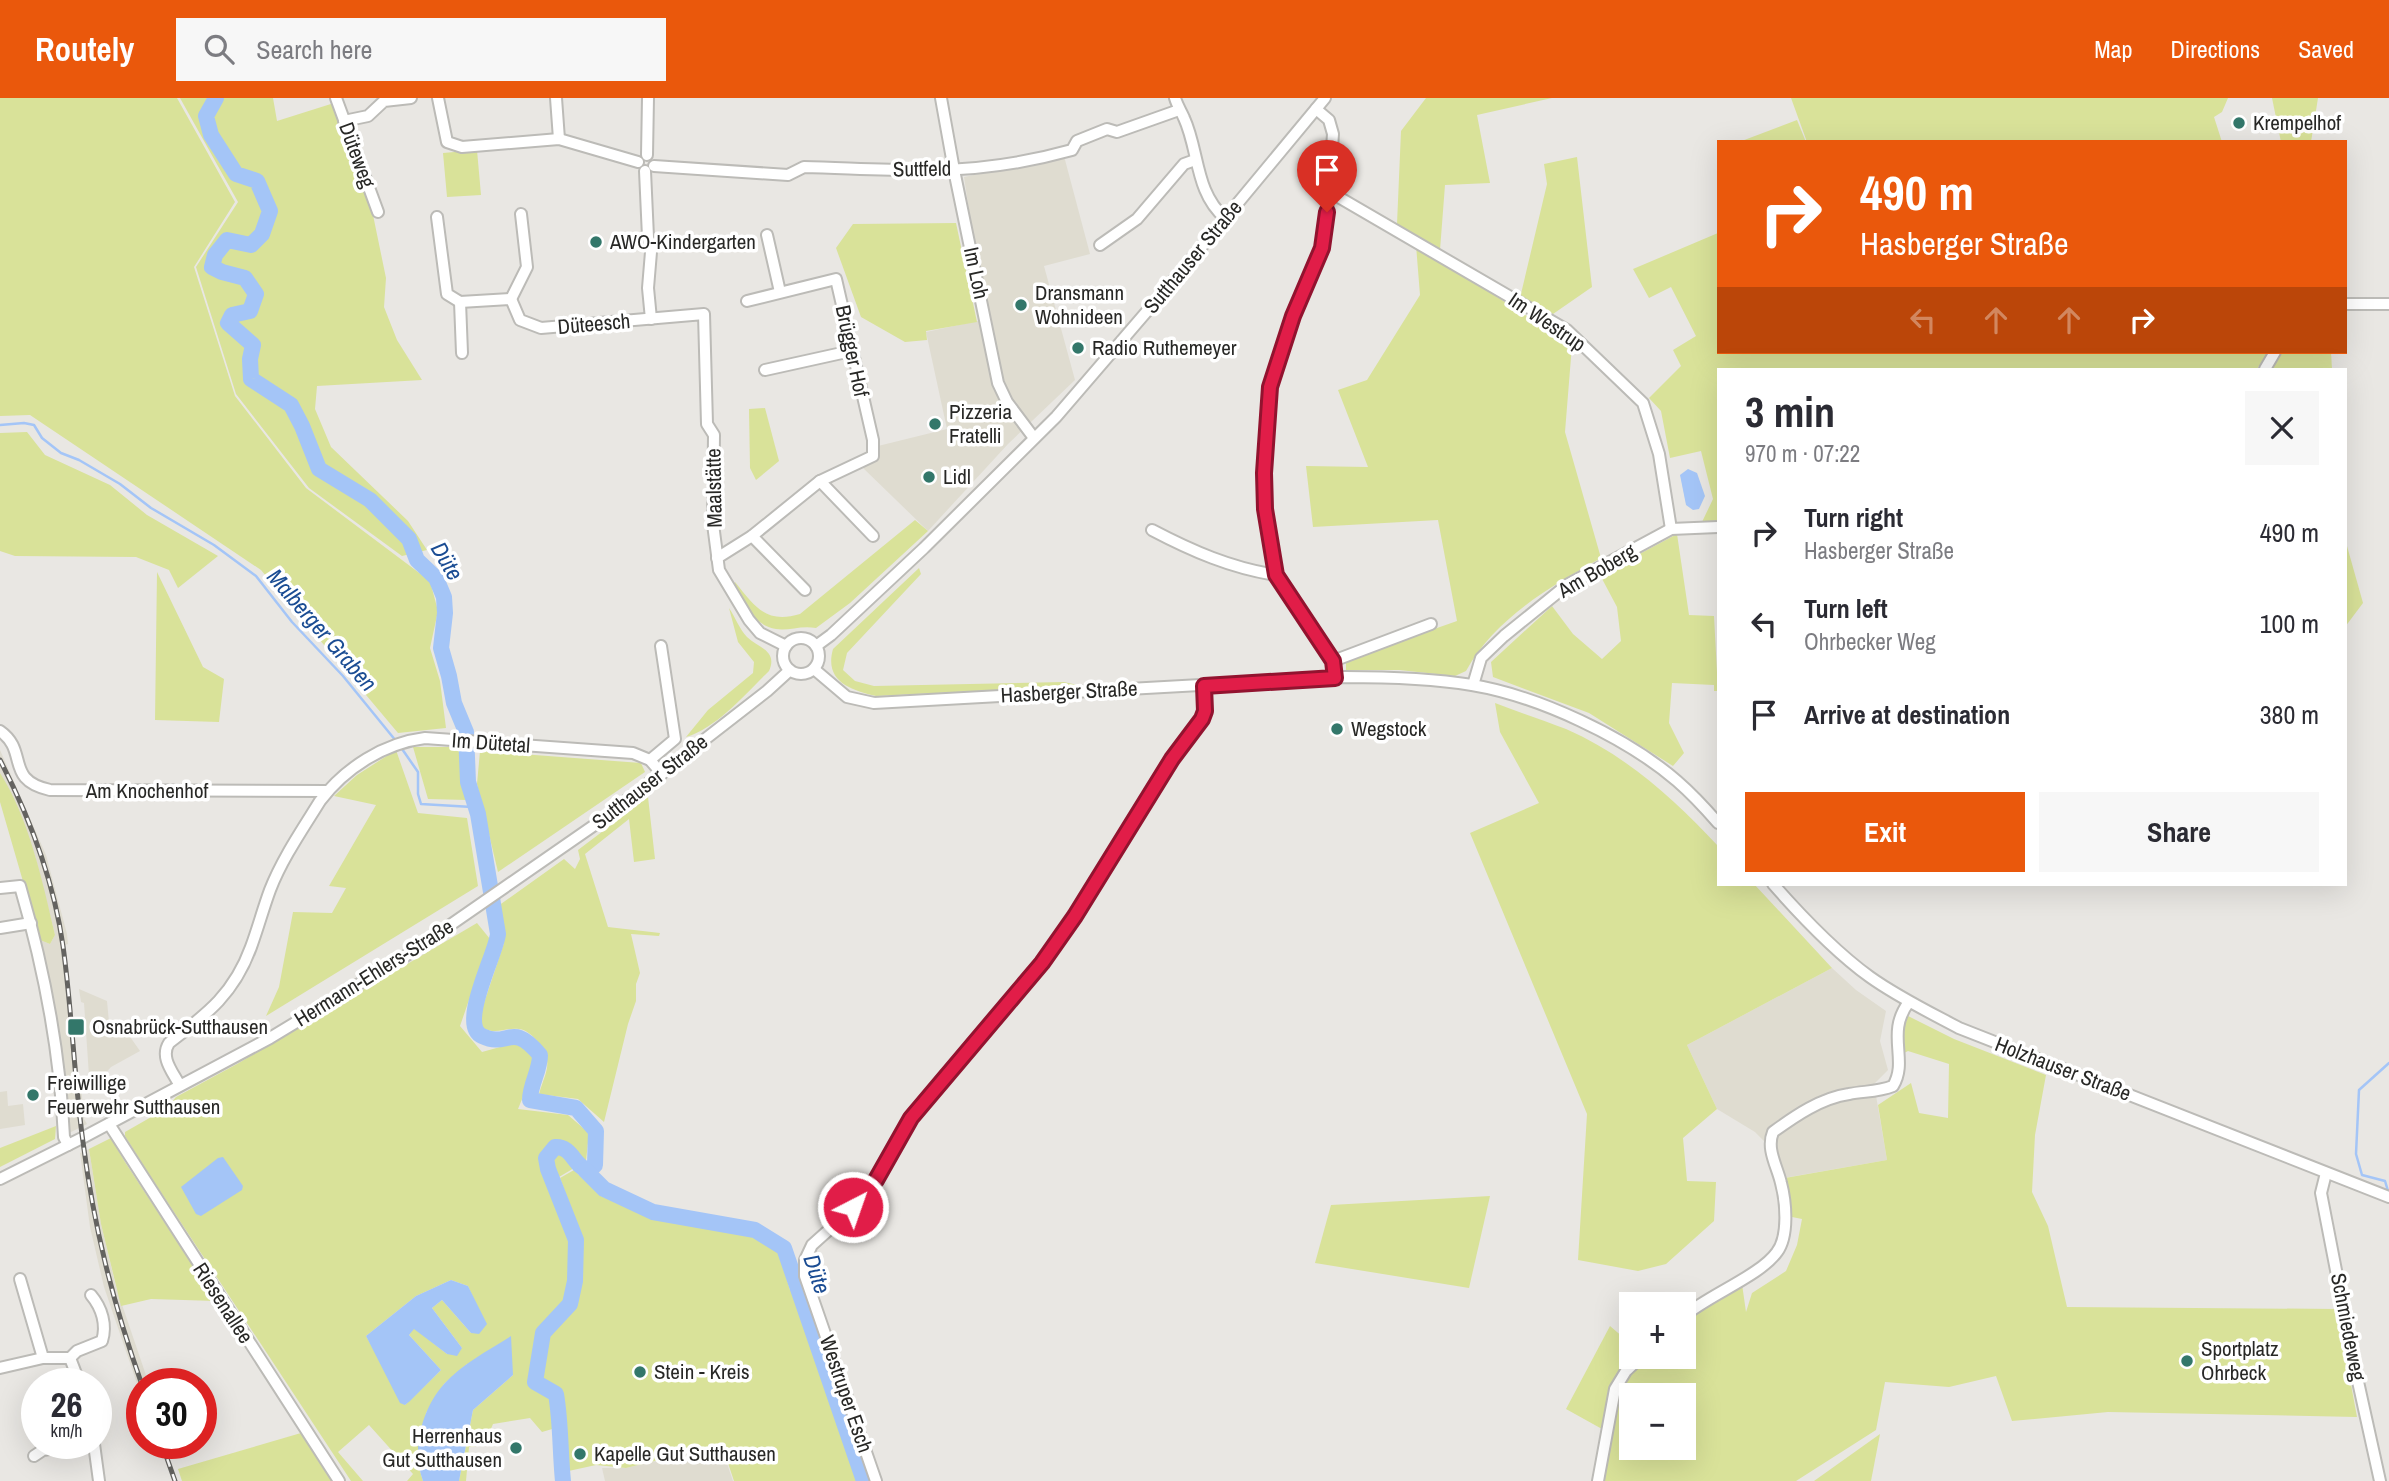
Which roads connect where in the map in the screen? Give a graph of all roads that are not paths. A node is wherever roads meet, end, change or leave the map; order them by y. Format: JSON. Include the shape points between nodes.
{"nodes":[{"id":1,"x":337,"y":98,"type":"edge"},
{"id":2,"x":411,"y":98,"type":"edge"},
{"id":3,"x":438,"y":98,"type":"edge"},
{"id":4,"x":556,"y":98,"type":"edge"},
{"id":5,"x":648,"y":98,"type":"edge"},
{"id":6,"x":941,"y":98,"type":"edge"},
{"id":7,"x":1175,"y":98,"type":"edge"},
{"id":8,"x":1325,"y":98,"type":"edge"},
{"id":9,"x":1316,"y":109,"type":"junction"},
{"id":10,"x":1179,"y":110,"type":"junction"},
{"id":11,"x":344,"y":121,"type":"junction"},
{"id":12,"x":559,"y":139,"type":"junction"},
{"id":13,"x":1195,"y":160,"type":"junction"},
{"id":14,"x":646,"y":164,"type":"junction"},
{"id":15,"x":954,"y":170,"type":"junction"},
{"id":16,"x":1328,"y":194,"type":"junction"},
{"id":17,"x":378,"y":212,"type":"dead end"},
{"id":18,"x":521,"y":214,"type":"dead end"},
{"id":19,"x":437,"y":217,"type":"dead end"},
{"id":20,"x":1225,"y":218,"type":"junction"},
{"id":21,"x":767,"y":236,"type":"dead end"},
{"id":22,"x":1100,"y":244,"type":"dead end"},
{"id":23,"x":780,"y":292,"type":"junction"},
{"id":24,"x":511,"y":299,"type":"junction"},
{"id":25,"x":747,"y":301,"type":"dead end"},
{"id":26,"x":460,"y":302,"type":"junction"},
{"id":27,"x":2347,"y":304,"type":"edge"},
{"id":28,"x":2389,"y":304,"type":"edge"},
{"id":29,"x":651,"y":319,"type":"junction"},
{"id":30,"x":851,"y":351,"type":"junction"},
{"id":31,"x":462,"y":353,"type":"dead end"},
{"id":32,"x":765,"y":370,"type":"dead end"},
{"id":33,"x":1034,"y":438,"type":"junction"},
{"id":34,"x":820,"y":481,"type":"junction"},
{"id":35,"x":1717,"y":527,"type":"edge"},
{"id":36,"x":1671,"y":529,"type":"junction"},
{"id":37,"x":1152,"y":530,"type":"dead end"},
{"id":38,"x":752,"y":536,"type":"junction"},
{"id":39,"x":873,"y":537,"type":"dead end"},
{"id":40,"x":717,"y":558,"type":"junction"},
{"id":41,"x":1276,"y":575,"type":"junction"},
{"id":42,"x":805,"y":590,"type":"dead end"},
{"id":43,"x":1431,"y":624,"type":"dead end"},
{"id":44,"x":662,"y":646,"type":"dead end"},
{"id":45,"x":786,"y":646,"type":"junction"},
{"id":46,"x":816,"y":646,"type":"junction"},
{"id":47,"x":1333,"y":661,"type":"junction"},
{"id":48,"x":814,"y":669,"type":"junction"},
{"id":49,"x":790,"y":670,"type":"junction"},
{"id":50,"x":1340,"y":677,"type":"junction"},
{"id":51,"x":1473,"y":685,"type":"junction"},
{"id":52,"x":1204,"y":686,"type":"junction"},
{"id":53,"x":0,"y":731,"type":"edge"},
{"id":54,"x":650,"y":760,"type":"junction"},
{"id":55,"x":662,"y":774,"type":"junction"},
{"id":56,"x":327,"y":791,"type":"junction"},
{"id":57,"x":1717,"y":822,"type":"edge"},
{"id":58,"x":1775,"y":886,"type":"edge"},
{"id":59,"x":0,"y":888,"type":"edge"},
{"id":60,"x":486,"y":901,"type":"joint"},
{"id":61,"x":31,"y":923,"type":"junction"},
{"id":62,"x":0,"y":928,"type":"edge"},
{"id":63,"x":1909,"y":1002,"type":"junction"},
{"id":64,"x":179,"y":1084,"type":"junction"},
{"id":65,"x":109,"y":1124,"type":"junction"},
{"id":66,"x":68,"y":1145,"type":"junction"},
{"id":67,"x":2326,"y":1173,"type":"junction"},
{"id":68,"x":0,"y":1179,"type":"edge"},
{"id":69,"x":2384,"y":1195,"type":"edge"},
{"id":70,"x":20,"y":1279,"type":"dead end"},
{"id":71,"x":91,"y":1295,"type":"dead end"},
{"id":72,"x":1696,"y":1306,"type":"edge"},
{"id":73,"x":71,"y":1358,"type":"junction"},
{"id":74,"x":43,"y":1359,"type":"junction"},
{"id":75,"x":0,"y":1368,"type":"edge"},
{"id":76,"x":74,"y":1368,"type":"edge"},
{"id":77,"x":1628,"y":1369,"type":"edge"},
{"id":78,"x":96,"y":1459,"type":"edge"},
{"id":79,"x":99,"y":1481,"type":"edge"},
{"id":80,"x":339,"y":1481,"type":"edge"},
{"id":81,"x":876,"y":1481,"type":"edge"},
{"id":82,"x":1598,"y":1481,"type":"edge"},
{"id":83,"x":2380,"y":1481,"type":"edge"}],
"edges":[{"from":1,"to":11,"type":"street","name":"Düteweg"},
{"from":2,"to":11,"type":"street","via":[[384,101],[368,116]]},
{"from":3,"to":12,"type":"street","name":"Suttfeld","via":[[447,142],[462,147]]},
{"from":4,"to":12,"type":"street"},
{"from":5,"to":14,"type":"street"},
{"from":6,"to":15,"type":"street","name":"Im Loh"},
{"from":7,"to":10,"type":"street"},
{"from":8,"to":9,"type":"street","name":"Sutthauser Straße"},
{"from":9,"to":16,"type":"street","via":[[1332,127]]},
{"from":9,"to":20,"type":"street","name":"Sutthauser Straße"},
{"from":10,"to":13,"type":"street"},
{"from":10,"to":15,"type":"street","name":"Suttfeld","via":[[1118,132],[1107,129],[1077,141],[1072,150],[1035,160]]},
{"from":11,"to":17,"type":"street","name":"Düteweg"},
{"from":12,"to":14,"type":"street","name":"Suttfeld"},
{"from":13,"to":20,"type":"street","via":[[1213,205]]},
{"from":13,"to":22,"type":"street","via":[[1184,164],[1137,219]]},
{"from":14,"to":15,"type":"street","name":"Suttfeld","via":[[788,175],[804,167]]},
{"from":14,"to":29,"type":"street"},
{"from":15,"to":33,"type":"street","name":"Im Loh","via":[[998,383]]},
{"from":16,"to":36,"type":"street","name":"Im Westrup","via":[[1567,330],[1643,402],[1659,454]]},
{"from":16,"to":41,"type":"street","via":[[1322,248],[1270,387],[1265,509]]},
{"from":18,"to":24,"type":"street","via":[[527,267]]},
{"from":19,"to":26,"type":"street","via":[[447,294]]},
{"from":20,"to":33,"type":"street","name":"Sutthauser Straße"},
{"from":21,"to":23,"type":"street"},
{"from":23,"to":25,"type":"street","name":"Brügger Hof"},
{"from":23,"to":30,"type":"street","name":"Brügger Hof","via":[[836,279]]},
{"from":24,"to":26,"type":"street"},
{"from":24,"to":29,"type":"street","name":"Düteesch","via":[[520,320],[541,328]]},
{"from":26,"to":31,"type":"street"},
{"from":27,"to":28,"type":"street"},
{"from":29,"to":40,"type":"street","name":"Maalstätte","via":[[704,314],[707,424],[714,435]]},
{"from":30,"to":32,"type":"street"},
{"from":30,"to":34,"type":"street","name":"Brügger Hof","via":[[873,456]]},
{"from":33,"to":46,"type":"street","name":"Sutthauser Straße","via":[[906,565]]},
{"from":34,"to":38,"type":"street","name":"Brügger Hof"},
{"from":34,"to":39,"type":"street"},
{"from":35,"to":36,"type":"street","name":"Am Boberg"},
{"from":36,"to":51,"type":"street","name":"Am Boberg","via":[[1567,585],[1481,658]]},
{"from":37,"to":41,"type":"street","via":[[1229,565]]},
{"from":38,"to":40,"type":"street","name":"Brügger Hof"},
{"from":38,"to":42,"type":"street"},
{"from":40,"to":45,"type":"street","name":"Maalstätte","via":[[719,570],[749,620],[761,633]]},
{"from":41,"to":47,"type":"street"},
{"from":43,"to":47,"type":"street"},
{"from":44,"to":54,"type":"street","via":[[675,739]]},
{"from":45,"to":46,"type":"street","via":[[801,638]]},
{"from":45,"to":49,"type":"street","via":[[784,662]]},
{"from":46,"to":48,"type":"street","via":[[819,660]]},
{"from":47,"to":50,"type":"street"},
{"from":48,"to":49,"type":"street","via":[[800,674]]},
{"from":48,"to":52,"type":"street","name":"Hasberger Straße","via":[[847,697],[874,703]]},
{"from":49,"to":55,"type":"street","name":"Sutthauser Straße"},
{"from":50,"to":51,"type":"street","via":[[1399,677]]},
{"from":50,"to":52,"type":"street","name":"Hasberger Straße"},
{"from":51,"to":57,"type":"street","via":[[1514,694],[1581,721],[1646,757]]},
{"from":52,"to":81,"type":"street","name":"Westruper Esch","via":[[1202,719],[1042,963],[911,1118],[876,1180],[811,1245],[805,1276]]},
{"from":53,"to":56,"type":"street","name":"Am Knochenhof","via":[[12,743],[26,781],[50,790]]},
{"from":54,"to":55,"type":"street"},
{"from":54,"to":56,"type":"street","name":"Im Dütetal","via":[[633,753],[425,738],[397,743]]},
{"from":55,"to":60,"type":"street","name":"Sutthauser Straße"},
{"from":56,"to":64,"type":"street","name":"Im Dütetal","via":[[281,866],[241,970],[206,1016],[166,1047],[166,1060]]},
{"from":58,"to":63,"type":"street","name":"Holzhauser Straße","via":[[1838,951]]},
{"from":59,"to":61,"type":"street","via":[[20,886]]},
{"from":60,"to":64,"type":"street","name":"Hermann-Ehlers-Straße","via":[[361,985]]},
{"from":61,"to":62,"type":"street"},
{"from":61,"to":66,"type":"street","via":[[53,1027]]},
{"from":63,"to":67,"type":"street","name":"Holzhauser Straße","via":[[1959,1028]]},
{"from":63,"to":72,"type":"street","via":[[1896,1038],[1900,1071],[1894,1086],[1829,1100],[1773,1132],[1770,1148],[1784,1205],[1784,1231],[1777,1253]]},
{"from":64,"to":65,"type":"street","name":"Hermann-Ehlers-Straße"},
{"from":65,"to":66,"type":"street","name":"Hermann-Ehlers-Straße"},
{"from":65,"to":80,"type":"street","name":"Riesenallee"},
{"from":66,"to":68,"type":"street","name":"Hermann-Ehlers-Straße"},
{"from":67,"to":69,"type":"street","name":"Holzhauser Straße"},
{"from":67,"to":83,"type":"street","name":"Schmiedeweg","via":[[2321,1193]]},
{"from":70,"to":74,"type":"street"},
{"from":71,"to":73,"type":"street","via":[[105,1331],[102,1341]]},
{"from":73,"to":74,"type":"street"},
{"from":73,"to":76,"type":"street"},
{"from":74,"to":75,"type":"street"},
{"from":77,"to":82,"type":"street","via":[[1615,1389]]},
{"from":78,"to":79,"type":"street"}]}
